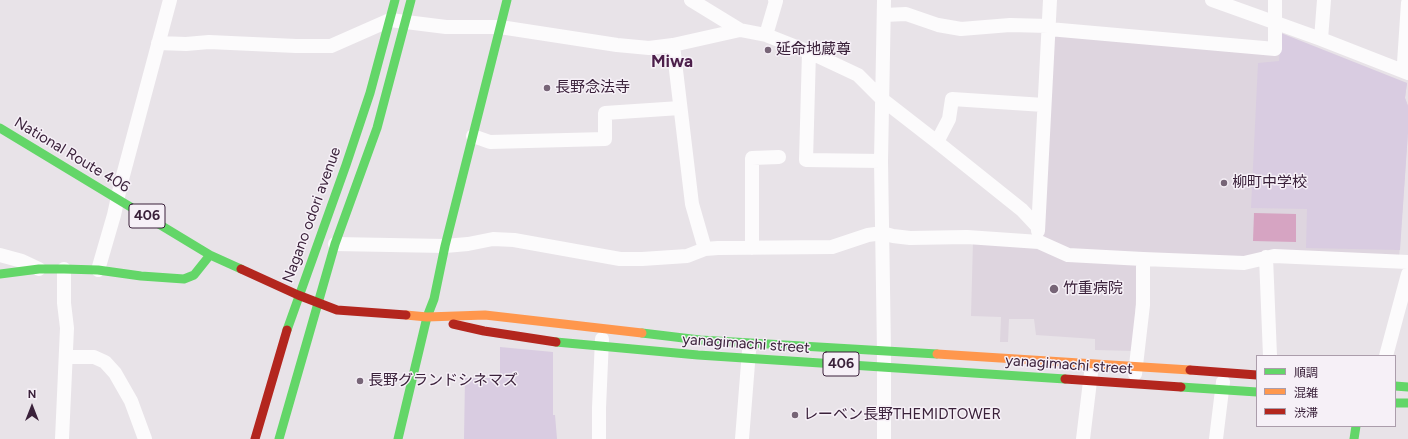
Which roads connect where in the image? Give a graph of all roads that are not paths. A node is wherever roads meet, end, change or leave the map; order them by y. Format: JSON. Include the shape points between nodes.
{"nodes":[{"id":1,"x":170,"y":0,"type":"edge"},
{"id":2,"x":395,"y":0,"type":"edge"},
{"id":3,"x":412,"y":0,"type":"edge"},
{"id":4,"x":507,"y":0,"type":"edge"},
{"id":5,"x":691,"y":0,"type":"edge"},
{"id":6,"x":775,"y":0,"type":"edge"},
{"id":7,"x":884,"y":0,"type":"edge"},
{"id":8,"x":1212,"y":0,"type":"edge"},
{"id":9,"x":1275,"y":0,"type":"edge"},
{"id":10,"x":1324,"y":0,"type":"edge"},
{"id":11,"x":1047,"y":1,"type":"edge"},
{"id":12,"x":1408,"y":3,"type":"edge"},
{"id":13,"x":884,"y":15,"type":"junction"},
{"id":14,"x":390,"y":20,"type":"junction"},
{"id":15,"x":406,"y":22,"type":"junction"},
{"id":16,"x":1275,"y":23,"type":"junction"},
{"id":17,"x":500,"y":27,"type":"junction"},
{"id":18,"x":1049,"y":28,"type":"junction"},
{"id":19,"x":740,"y":30,"type":"junction"},
{"id":20,"x":766,"y":35,"type":"junction"},
{"id":21,"x":1320,"y":39,"type":"junction"},
{"id":22,"x":1407,"y":41,"type":"edge"},
{"id":23,"x":158,"y":43,"type":"junction"},
{"id":24,"x":673,"y":45,"type":"junction"},
{"id":25,"x":809,"y":52,"type":"junction"},
{"id":26,"x":1404,"y":72,"type":"edge"},
{"id":27,"x":883,"y":100,"type":"junction"},
{"id":28,"x":1044,"y":105,"type":"junction"},
{"id":29,"x":680,"y":108,"type":"junction"},
{"id":30,"x":0,"y":128,"type":"edge"},
{"id":31,"x":473,"y":136,"type":"junction"},
{"id":32,"x":937,"y":142,"type":"junction"},
{"id":33,"x":779,"y":157,"type":"dead end"},
{"id":34,"x":881,"y":161,"type":"junction"},
{"id":35,"x":118,"y":199,"type":"junction"},
{"id":36,"x":1038,"y":226,"type":"junction"},
{"id":37,"x":882,"y":233,"type":"junction"},
{"id":38,"x":1039,"y":242,"type":"junction"},
{"id":39,"x":336,"y":244,"type":"junction"},
{"id":40,"x":446,"y":246,"type":"junction"},
{"id":41,"x":752,"y":248,"type":"junction"},
{"id":42,"x":705,"y":249,"type":"junction"},
{"id":43,"x":0,"y":255,"type":"edge"},
{"id":44,"x":210,"y":255,"type":"junction"},
{"id":45,"x":1266,"y":257,"type":"junction"},
{"id":46,"x":1143,"y":259,"type":"junction"},
{"id":47,"x":1408,"y":262,"type":"edge"},
{"id":48,"x":64,"y":269,"type":"junction"},
{"id":49,"x":39,"y":270,"type":"junction"},
{"id":50,"x":98,"y":270,"type":"junction"},
{"id":51,"x":0,"y":274,"type":"edge"},
{"id":52,"x":1408,"y":274,"type":"edge"},
{"id":53,"x":298,"y":295,"type":"junction"},
{"id":54,"x":319,"y":303,"type":"junction"},
{"id":55,"x":426,"y":317,"type":"junction"},
{"id":56,"x":602,"y":329,"type":"junction"},
{"id":57,"x":750,"y":343,"type":"junction"},
{"id":58,"x":601,"y":346,"type":"junction"},
{"id":59,"x":884,"y":351,"type":"junction"},
{"id":60,"x":1270,"y":355,"type":"edge"},
{"id":61,"x":1386,"y":355,"type":"edge"},
{"id":62,"x":66,"y":357,"type":"junction"},
{"id":63,"x":748,"y":358,"type":"junction"},
{"id":64,"x":1092,"y":363,"type":"junction"},
{"id":65,"x":884,"y":366,"type":"junction"},
{"id":66,"x":1135,"y":366,"type":"junction"},
{"id":67,"x":1224,"y":372,"type":"junction"},
{"id":68,"x":1256,"y":375,"type":"edge"},
{"id":69,"x":1090,"y":380,"type":"junction"},
{"id":70,"x":1134,"y":383,"type":"junction"},
{"id":71,"x":1396,"y":386,"type":"edge"},
{"id":72,"x":1408,"y":387,"type":"edge"},
{"id":73,"x":1222,"y":389,"type":"junction"},
{"id":74,"x":1256,"y":392,"type":"edge"},
{"id":75,"x":1396,"y":403,"type":"edge"},
{"id":76,"x":1408,"y":404,"type":"edge"},
{"id":77,"x":1356,"y":427,"type":"edge"},
{"id":78,"x":62,"y":439,"type":"edge"},
{"id":79,"x":145,"y":439,"type":"edge"},
{"id":80,"x":255,"y":439,"type":"edge"},
{"id":81,"x":279,"y":439,"type":"edge"},
{"id":82,"x":398,"y":439,"type":"edge"},
{"id":83,"x":599,"y":439,"type":"edge"},
{"id":84,"x":742,"y":439,"type":"edge"},
{"id":85,"x":884,"y":439,"type":"edge"},
{"id":86,"x":1083,"y":439,"type":"edge"},
{"id":87,"x":1216,"y":439,"type":"edge"},
{"id":88,"x":1354,"y":439,"type":"edge"}],
"edges":[{"from":1,"to":23,"type":"street"},
{"from":2,"to":14,"type":"main road","name":"Nagano odori avenue"},
{"from":3,"to":15,"type":"main road","name":"Nagano odori avenue"},
{"from":4,"to":17,"type":"main road"},
{"from":5,"to":19,"type":"street"},
{"from":6,"to":20,"type":"street"},
{"from":7,"to":13,"type":"street"},
{"from":8,"to":16,"type":"street"},
{"from":9,"to":16,"type":"street"},
{"from":10,"to":21,"type":"street"},
{"from":11,"to":18,"type":"street"},
{"from":12,"to":22,"type":"street"},
{"from":13,"to":18,"type":"street","via":[[906,14],[962,30],[1010,25]]},
{"from":13,"to":27,"type":"street"},
{"from":14,"to":15,"type":"street"},
{"from":14,"to":23,"type":"street","via":[[331,46]]},
{"from":14,"to":53,"type":"main road","name":"Nagano odori avenue","via":[[370,93],[346,165]]},
{"from":15,"to":17,"type":"street","via":[[446,27]]},
{"from":15,"to":39,"type":"main road","name":"Nagano odori avenue","via":[[377,128]]},
{"from":16,"to":18,"type":"street","via":[[1275,49]]},
{"from":16,"to":21,"type":"street"},
{"from":17,"to":24,"type":"street","via":[[624,46],[649,48]]},
{"from":17,"to":31,"type":"main road"},
{"from":18,"to":28,"type":"street"},
{"from":19,"to":20,"type":"street"},
{"from":19,"to":24,"type":"street"},
{"from":20,"to":25,"type":"street"},
{"from":21,"to":26,"type":"street"},
{"from":22,"to":26,"type":"street"},
{"from":23,"to":35,"type":"street"},
{"from":24,"to":29,"type":"street"},
{"from":25,"to":27,"type":"street","via":[[858,75]]},
{"from":25,"to":34,"type":"street","via":[[806,160]]},
{"from":27,"to":32,"type":"street"},
{"from":27,"to":34,"type":"street"},
{"from":28,"to":32,"type":"street","via":[[952,98],[949,119]]},
{"from":28,"to":36,"type":"street"},
{"from":29,"to":31,"type":"street","via":[[605,113],[605,139],[490,142]]},
{"from":29,"to":42,"type":"street","via":[[692,204]]},
{"from":30,"to":35,"type":"main road","name":"National Route 406","number":"406"},
{"from":31,"to":40,"type":"main road"},
{"from":32,"to":36,"type":"street","via":[[1028,215]]},
{"from":33,"to":41,"type":"street","via":[[752,158]]},
{"from":34,"to":37,"type":"street"},
{"from":35,"to":44,"type":"main road","name":"National Route 406","number":"406"},
{"from":35,"to":50,"type":"street"},
{"from":36,"to":38,"type":"street"},
{"from":37,"to":38,"type":"street","via":[[910,238],[967,237]]},
{"from":37,"to":41,"type":"street","via":[[832,246]]},
{"from":37,"to":59,"type":"street"},
{"from":38,"to":46,"type":"street","via":[[1068,255]]},
{"from":39,"to":40,"type":"street"},
{"from":39,"to":54,"type":"main road","name":"Nagano odori avenue"},
{"from":40,"to":42,"type":"street","via":[[493,239],[514,240],[620,259],[687,256]]},
{"from":40,"to":55,"type":"main road","via":[[434,299]]},
{"from":41,"to":42,"type":"street"},
{"from":43,"to":49,"type":"street","via":[[22,261]]},
{"from":44,"to":50,"type":"main road","via":[[194,275],[184,279]]},
{"from":44,"to":53,"type":"main road","name":"National Route 406","number":"406"},
{"from":45,"to":46,"type":"street","via":[[1244,263]]},
{"from":45,"to":47,"type":"street"},
{"from":45,"to":60,"type":"street"},
{"from":46,"to":66,"type":"street","via":[[1144,305]]},
{"from":48,"to":49,"type":"main road"},
{"from":48,"to":50,"type":"main road"},
{"from":48,"to":62,"type":"street"},
{"from":49,"to":51,"type":"main road"},
{"from":52,"to":61,"type":"street"},
{"from":53,"to":54,"type":"main road","name":"yanagimachi street","number":"406"},
{"from":53,"to":80,"type":"main road","name":"Nagano odori avenue"},
{"from":54,"to":55,"type":"main road","name":"yanagimachi street","number":"406","via":[[337,310]]},
{"from":54,"to":81,"type":"main road","name":"Nagano odori avenue"},
{"from":55,"to":56,"type":"main road","name":"yanagimachi street","number":"406","via":[[485,315]]},
{"from":55,"to":58,"type":"main road","name":"yanagimachi street","number":"406","via":[[484,331]]},
{"from":55,"to":82,"type":"main road"},
{"from":56,"to":57,"type":"main road","name":"yanagimachi street","number":"406"},
{"from":56,"to":58,"type":"street"},
{"from":57,"to":59,"type":"main road","name":"yanagimachi street","number":"406"},
{"from":57,"to":63,"type":"street"},
{"from":58,"to":63,"type":"main road","name":"yanagimachi street","number":"406"},
{"from":58,"to":83,"type":"street"},
{"from":59,"to":64,"type":"main road","name":"yanagimachi street","number":"406"},
{"from":59,"to":65,"type":"street"},
{"from":62,"to":78,"type":"street"},
{"from":62,"to":79,"type":"street","via":[[94,357],[105,362],[115,373],[131,401]]},
{"from":63,"to":65,"type":"main road","name":"yanagimachi street","number":"406"},
{"from":63,"to":84,"type":"street"},
{"from":64,"to":66,"type":"main road","name":"yanagimachi street","number":"406"},
{"from":64,"to":69,"type":"street"},
{"from":65,"to":69,"type":"main road","name":"yanagimachi street","number":"406"},
{"from":65,"to":85,"type":"street"},
{"from":66,"to":67,"type":"main road","name":"yanagimachi street","number":"406"},
{"from":66,"to":70,"type":"street"},
{"from":67,"to":68,"type":"main road","name":"yanagimachi street","number":"406"},
{"from":67,"to":73,"type":"street"},
{"from":69,"to":70,"type":"main road","name":"yanagimachi street","number":"406"},
{"from":69,"to":86,"type":"street"},
{"from":70,"to":73,"type":"main road","name":"yanagimachi street","number":"406"},
{"from":71,"to":72,"type":"main road"},
{"from":73,"to":74,"type":"main road","name":"yanagimachi street","number":"406"},
{"from":73,"to":87,"type":"street"},
{"from":75,"to":76,"type":"main road"},
{"from":77,"to":88,"type":"main road"}]}
